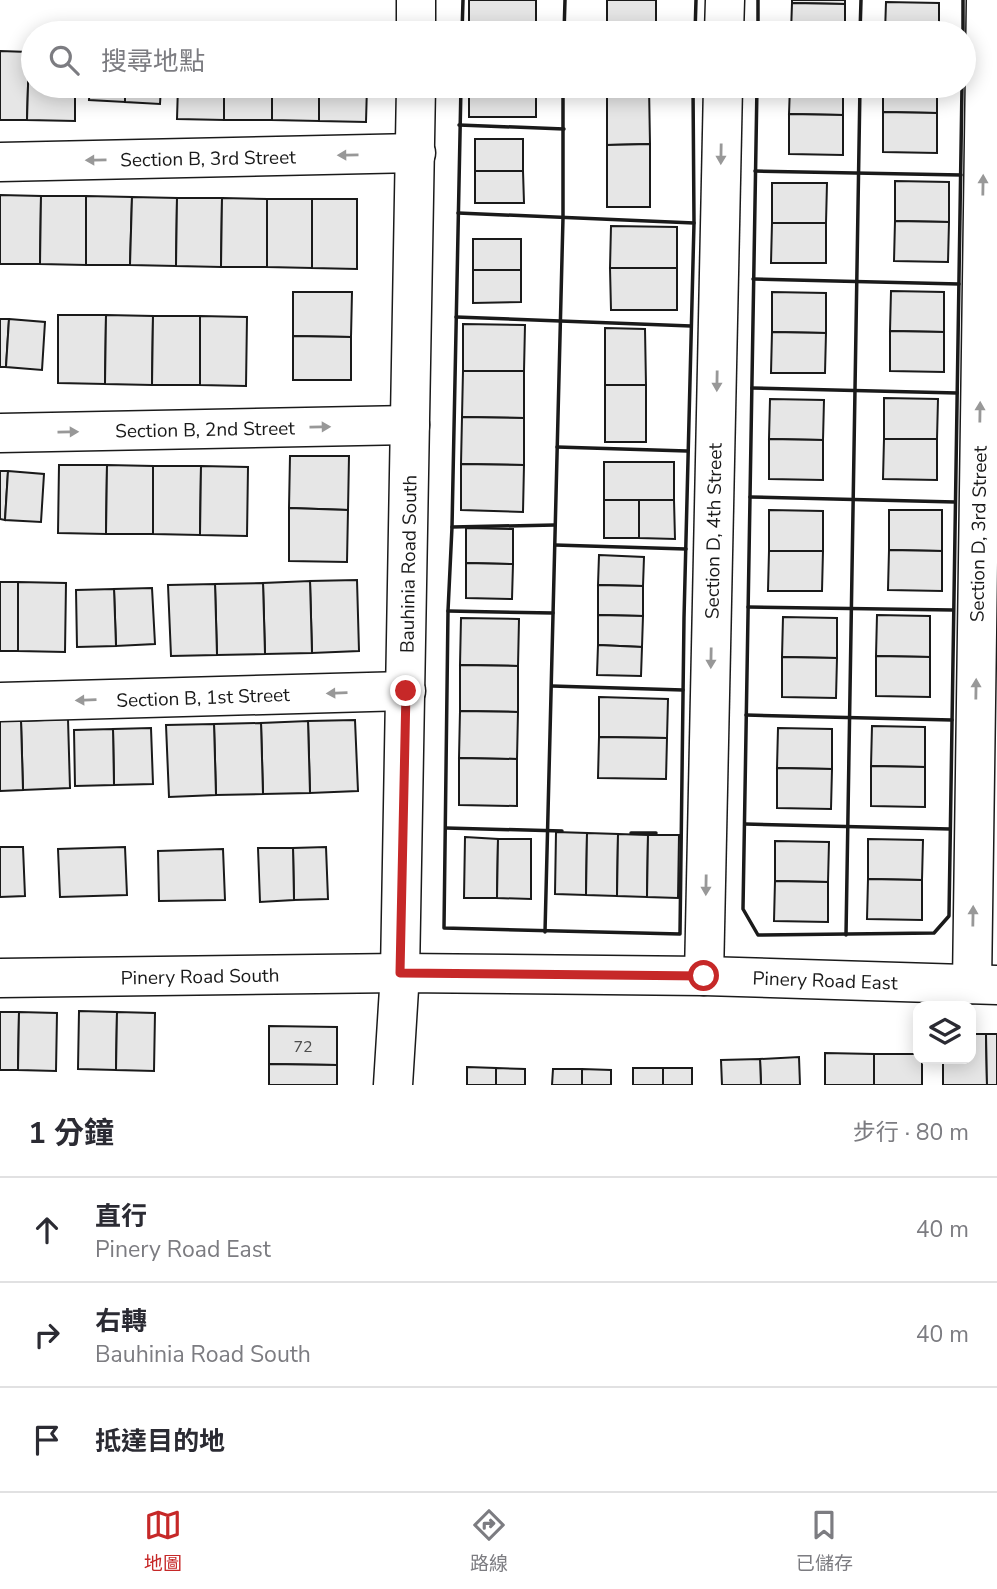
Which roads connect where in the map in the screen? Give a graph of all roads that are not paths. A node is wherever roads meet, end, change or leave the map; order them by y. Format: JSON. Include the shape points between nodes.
{"nodes":[{"id":1,"x":416,"y":0,"type":"edge"},
{"id":2,"x":725,"y":0,"type":"edge"},
{"id":3,"x":986,"y":0,"type":"edge"},
{"id":4,"x":416,"y":21,"type":"edge"},
{"id":5,"x":724,"y":21,"type":"edge"},
{"id":6,"x":416,"y":98,"type":"edge"},
{"id":7,"x":723,"y":98,"type":"edge"},
{"id":8,"x":416,"y":153,"type":"junction"},
{"id":9,"x":0,"y":162,"type":"edge"},
{"id":10,"x":410,"y":425,"type":"junction"},
{"id":11,"x":0,"y":433,"type":"edge"},
{"id":12,"x":406,"y":691,"type":"junction"},
{"id":13,"x":0,"y":702,"type":"edge"},
{"id":14,"x":400,"y":973,"type":"junction"},
{"id":15,"x":704,"y":976,"type":"junction"},
{"id":16,"x":0,"y":978,"type":"edge"},
{"id":17,"x":985,"y":984,"type":"edge"},
{"id":18,"x":393,"y":1085,"type":"edge"}],
"edges":[{"from":1,"to":4,"type":"street"},
{"from":2,"to":5,"type":"street"},
{"from":17,"to":3,"type":"street","name":"Section D, 3rd Street","one_way":true},
{"from":6,"to":8,"type":"street","name":"Bauhinia Road South"},
{"from":7,"to":15,"type":"street","name":"Section D, 4th Street","one_way":true},
{"from":8,"to":9,"type":"street","name":"Section B, 3rd Street","one_way":true},
{"from":8,"to":10,"type":"street","name":"Bauhinia Road South"},
{"from":11,"to":10,"type":"street","name":"Section B, 2nd Street","one_way":true},
{"from":10,"to":12,"type":"street","name":"Bauhinia Road South"},
{"from":12,"to":13,"type":"street","name":"Section B, 1st Street","one_way":true},
{"from":12,"to":14,"type":"street","name":"Bauhinia Road South"},
{"from":14,"to":15,"type":"street","name":"Pinery Road East"},
{"from":14,"to":16,"type":"street","name":"Pinery Road South"},
{"from":14,"to":18,"type":"street","name":"Bauhinia Road South"},
{"from":15,"to":17,"type":"street","name":"Pinery Road East"}]}
